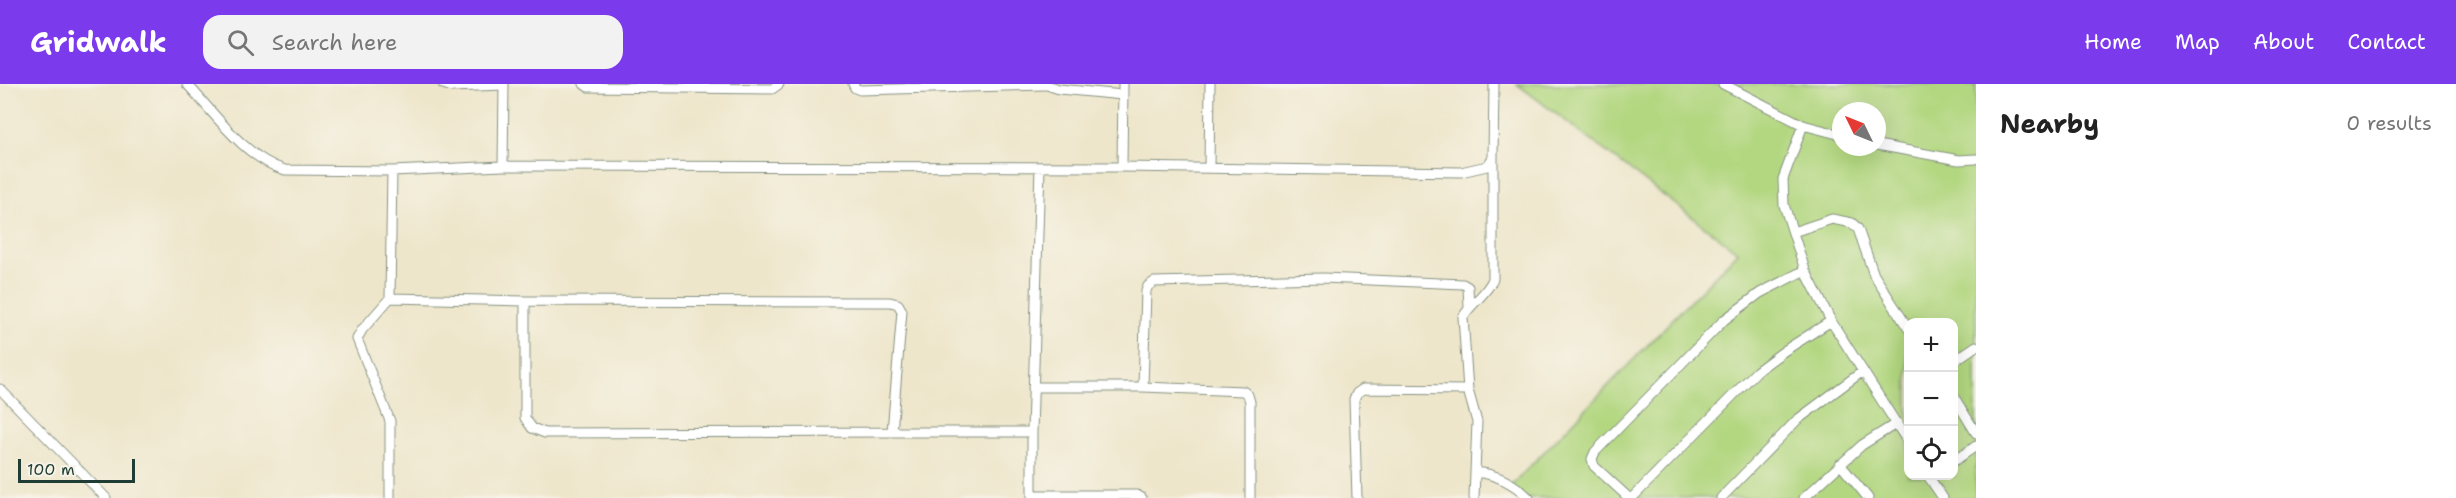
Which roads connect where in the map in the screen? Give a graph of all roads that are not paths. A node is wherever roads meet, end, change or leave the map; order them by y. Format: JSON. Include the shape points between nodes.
{"nodes":[{"id":1,"x":187,"y":84,"type":"edge"},
{"id":2,"x":443,"y":84,"type":"edge"},
{"id":3,"x":504,"y":84,"type":"edge"},
{"id":4,"x":584,"y":84,"type":"edge"},
{"id":5,"x":779,"y":84,"type":"edge"},
{"id":6,"x":853,"y":84,"type":"edge"},
{"id":7,"x":1123,"y":84,"type":"edge"},
{"id":8,"x":1210,"y":84,"type":"edge"},
{"id":9,"x":1494,"y":84,"type":"edge"},
{"id":10,"x":1723,"y":84,"type":"edge"},
{"id":11,"x":1044,"y":85,"type":"edge"},
{"id":12,"x":1738,"y":87,"type":"edge"},
{"id":13,"x":1123,"y":95,"type":"junction"},
{"id":14,"x":1803,"y":125,"type":"junction"},
{"id":15,"x":1832,"y":133,"type":"edge"},
{"id":16,"x":1886,"y":147,"type":"edge"},
{"id":17,"x":1493,"y":158,"type":"junction"},
{"id":18,"x":1976,"y":159,"type":"edge"},
{"id":19,"x":503,"y":166,"type":"junction"},
{"id":20,"x":1040,"y":167,"type":"junction"},
{"id":21,"x":1122,"y":167,"type":"junction"},
{"id":22,"x":1209,"y":168,"type":"junction"},
{"id":23,"x":392,"y":171,"type":"junction"},
{"id":24,"x":1792,"y":231,"type":"junction"},
{"id":25,"x":1805,"y":270,"type":"junction"},
{"id":26,"x":390,"y":298,"type":"junction"},
{"id":27,"x":525,"y":302,"type":"junction"},
{"id":28,"x":1469,"y":307,"type":"junction"},
{"id":29,"x":1831,"y":321,"type":"junction"},
{"id":30,"x":1904,"y":322,"type":"edge"},
{"id":31,"x":1976,"y":346,"type":"edge"},
{"id":32,"x":1958,"y":358,"type":"edge"},
{"id":33,"x":1863,"y":371,"type":"junction"},
{"id":34,"x":1033,"y":387,"type":"junction"},
{"id":35,"x":1143,"y":387,"type":"junction"},
{"id":36,"x":0,"y":389,"type":"edge"},
{"id":37,"x":1468,"y":390,"type":"junction"},
{"id":38,"x":1958,"y":405,"type":"edge"},
{"id":39,"x":1897,"y":423,"type":"junction"},
{"id":40,"x":892,"y":432,"type":"junction"},
{"id":41,"x":1032,"y":432,"type":"junction"},
{"id":42,"x":1976,"y":432,"type":"edge"},
{"id":43,"x":1904,"y":435,"type":"edge"},
{"id":44,"x":1976,"y":446,"type":"edge"},
{"id":45,"x":1958,"y":457,"type":"edge"},
{"id":46,"x":1840,"y":464,"type":"junction"},
{"id":47,"x":1475,"y":472,"type":"junction"},
{"id":48,"x":1932,"y":480,"type":"edge"},
{"id":49,"x":1032,"y":497,"type":"edge"},
{"id":50,"x":106,"y":498,"type":"edge"},
{"id":51,"x":390,"y":498,"type":"edge"},
{"id":52,"x":1142,"y":498,"type":"edge"},
{"id":53,"x":1250,"y":498,"type":"edge"},
{"id":54,"x":1357,"y":498,"type":"edge"},
{"id":55,"x":1473,"y":498,"type":"edge"},
{"id":56,"x":1529,"y":498,"type":"edge"},
{"id":57,"x":1631,"y":498,"type":"edge"},
{"id":58,"x":1721,"y":498,"type":"edge"},
{"id":59,"x":1804,"y":498,"type":"edge"},
{"id":60,"x":1868,"y":498,"type":"edge"},
{"id":61,"x":1943,"y":498,"type":"edge"}],
"edges":[{"from":1,"to":23,"type":"street","via":[[254,156],[269,166],[285,170]]},
{"from":2,"to":3,"type":"street"},
{"from":3,"to":19,"type":"street"},
{"from":4,"to":5,"type":"street","via":[[772,89]]},
{"from":6,"to":11,"type":"street","via":[[855,88],[869,90]]},
{"from":7,"to":13,"type":"street"},
{"from":8,"to":22,"type":"street"},
{"from":9,"to":17,"type":"street"},
{"from":10,"to":12,"type":"street"},
{"from":11,"to":13,"type":"street"},
{"from":12,"to":14,"type":"street"},
{"from":13,"to":21,"type":"street"},
{"from":14,"to":15,"type":"street"},
{"from":14,"to":24,"type":"street","via":[[1783,179],[1784,205]]},
{"from":16,"to":18,"type":"street","via":[[1959,160]]},
{"from":17,"to":22,"type":"street","via":[[1487,166],[1461,172]]},
{"from":17,"to":28,"type":"street","via":[[1493,279],[1488,290]]},
{"from":19,"to":20,"type":"street"},
{"from":19,"to":23,"type":"street"},
{"from":20,"to":21,"type":"street"},
{"from":20,"to":34,"type":"street"},
{"from":21,"to":22,"type":"street"},
{"from":23,"to":26,"type":"street"},
{"from":24,"to":25,"type":"street"},
{"from":24,"to":30,"type":"street","via":[[1832,219],[1852,223],[1874,275]]},
{"from":25,"to":29,"type":"street"},
{"from":25,"to":57,"type":"street","via":[[1760,292],[1724,320],[1595,452],[1594,466]]},
{"from":26,"to":27,"type":"street"},
{"from":26,"to":51,"type":"street","via":[[357,339],[390,422]]},
{"from":27,"to":40,"type":"street","via":[[525,418],[532,428],[545,433]]},
{"from":27,"to":40,"type":"street","via":[[898,304],[902,311]]},
{"from":28,"to":35,"type":"street","via":[[1468,287],[1462,284],[1323,278],[1154,282],[1146,291]]},
{"from":28,"to":37,"type":"street","via":[[1463,317]]},
{"from":29,"to":33,"type":"street"},
{"from":29,"to":57,"type":"street","via":[[1757,371]]},
{"from":31,"to":32,"type":"street"},
{"from":33,"to":39,"type":"street"},
{"from":33,"to":58,"type":"street","via":[[1797,420]]},
{"from":34,"to":35,"type":"street"},
{"from":34,"to":41,"type":"street"},
{"from":35,"to":53,"type":"street","via":[[1243,391],[1248,395]]},
{"from":36,"to":50,"type":"street"},
{"from":37,"to":47,"type":"street","via":[[1477,422]]},
{"from":37,"to":54,"type":"street","via":[[1363,389],[1357,393]]},
{"from":38,"to":42,"type":"street"},
{"from":39,"to":43,"type":"street"},
{"from":39,"to":46,"type":"street"},
{"from":40,"to":41,"type":"street"},
{"from":41,"to":49,"type":"street"},
{"from":44,"to":45,"type":"street"},
{"from":46,"to":59,"type":"street"},
{"from":46,"to":60,"type":"street"},
{"from":47,"to":55,"type":"street"},
{"from":47,"to":56,"type":"street","via":[[1491,473],[1517,486]]},
{"from":48,"to":61,"type":"street"},
{"from":49,"to":52,"type":"street"}]}
